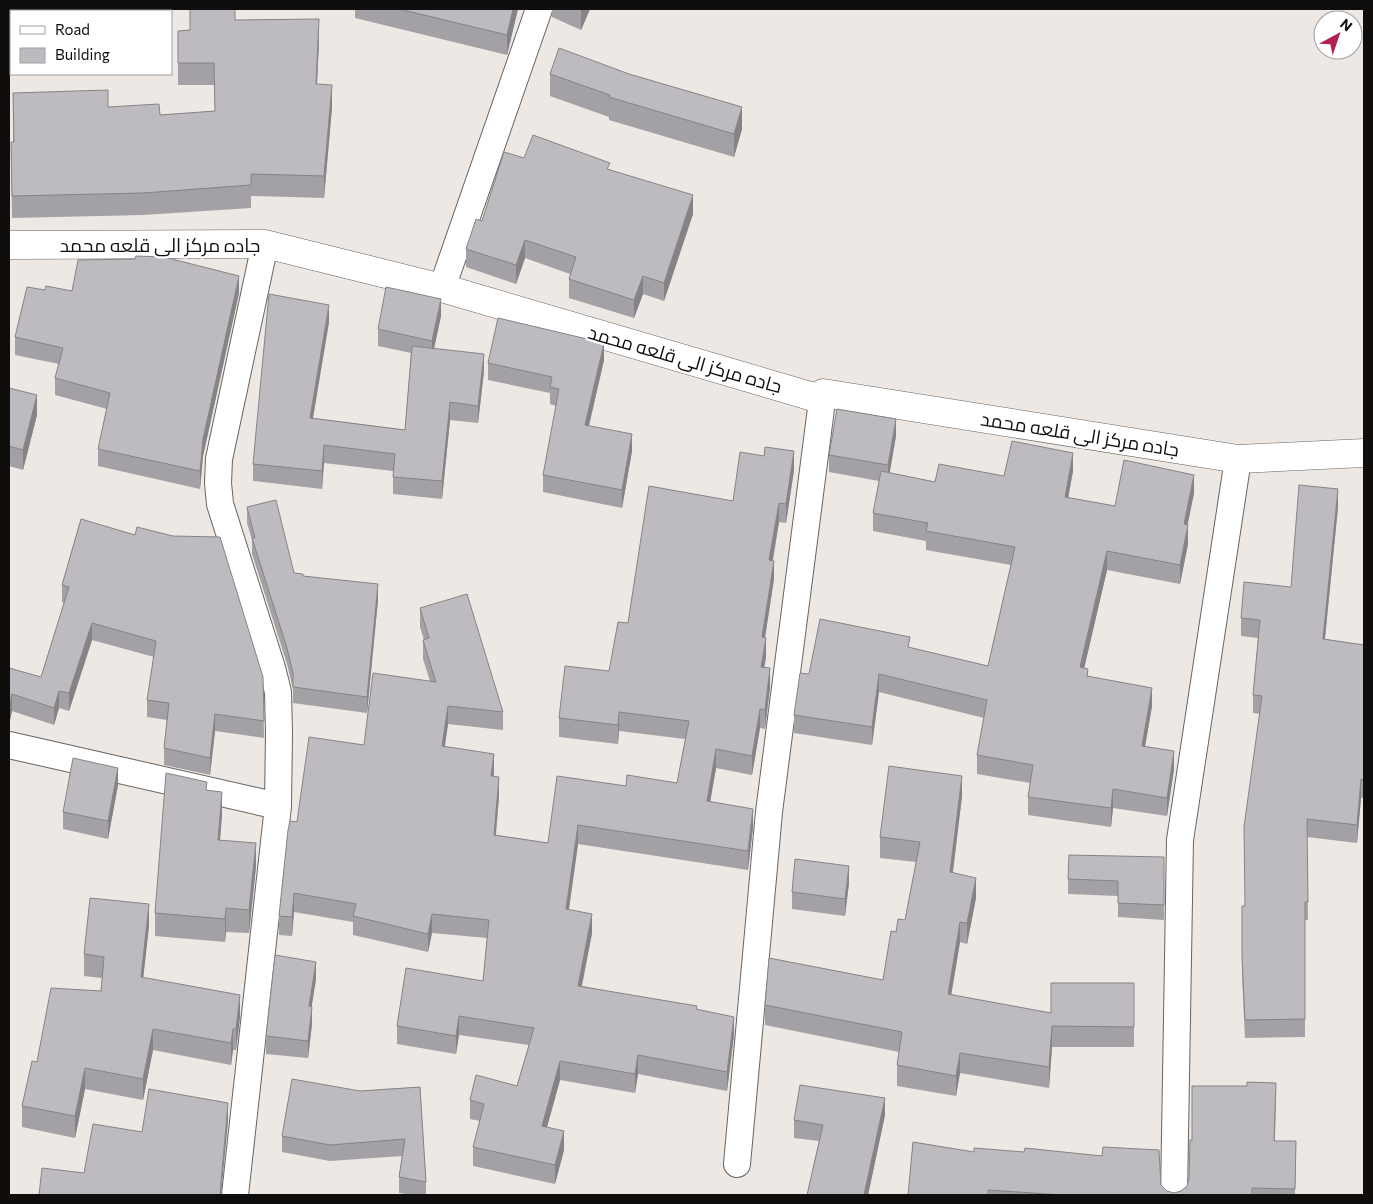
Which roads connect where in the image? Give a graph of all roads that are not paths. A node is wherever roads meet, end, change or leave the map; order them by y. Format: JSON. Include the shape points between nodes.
{"nodes":[{"id":1,"x":539,"y":9,"type":"edge"},
{"id":2,"x":264,"y":244,"type":"junction"},
{"id":3,"x":9,"y":245,"type":"edge"},
{"id":4,"x":442,"y":288,"type":"junction"},
{"id":5,"x":823,"y":393,"type":"junction"},
{"id":6,"x":1364,"y":453,"type":"edge"},
{"id":7,"x":1238,"y":459,"type":"junction"},
{"id":8,"x":9,"y":744,"type":"edge"},
{"id":9,"x":278,"y":806,"type":"junction"},
{"id":10,"x":737,"y":1164,"type":"dead end"},
{"id":11,"x":235,"y":1195,"type":"edge"},
{"id":12,"x":1174,"y":1195,"type":"edge"}],
"edges":[{"from":1,"to":4,"type":"street"},
{"from":2,"to":3,"type":"street","name":"جاده مرکز الی قلعه محمد"},
{"from":2,"to":4,"type":"street","name":"جاده مرکز الی قلعه محمد"},
{"from":2,"to":9,"type":"street","via":[[219,459],[218,483],[220,504],[278,692]]},
{"from":4,"to":5,"type":"street","name":"جاده مرکز الی قلعه محمد","via":[[817,398]]},
{"from":5,"to":7,"type":"street","name":"جاده مرکز الی قلعه محمد"},
{"from":5,"to":10,"type":"street","via":[[769,812]]},
{"from":6,"to":7,"type":"street","name":"جاده مرکز الی قلعه محمد"},
{"from":7,"to":12,"type":"street","via":[[1180,840]]},
{"from":8,"to":9,"type":"street"},
{"from":9,"to":11,"type":"street"}]}
